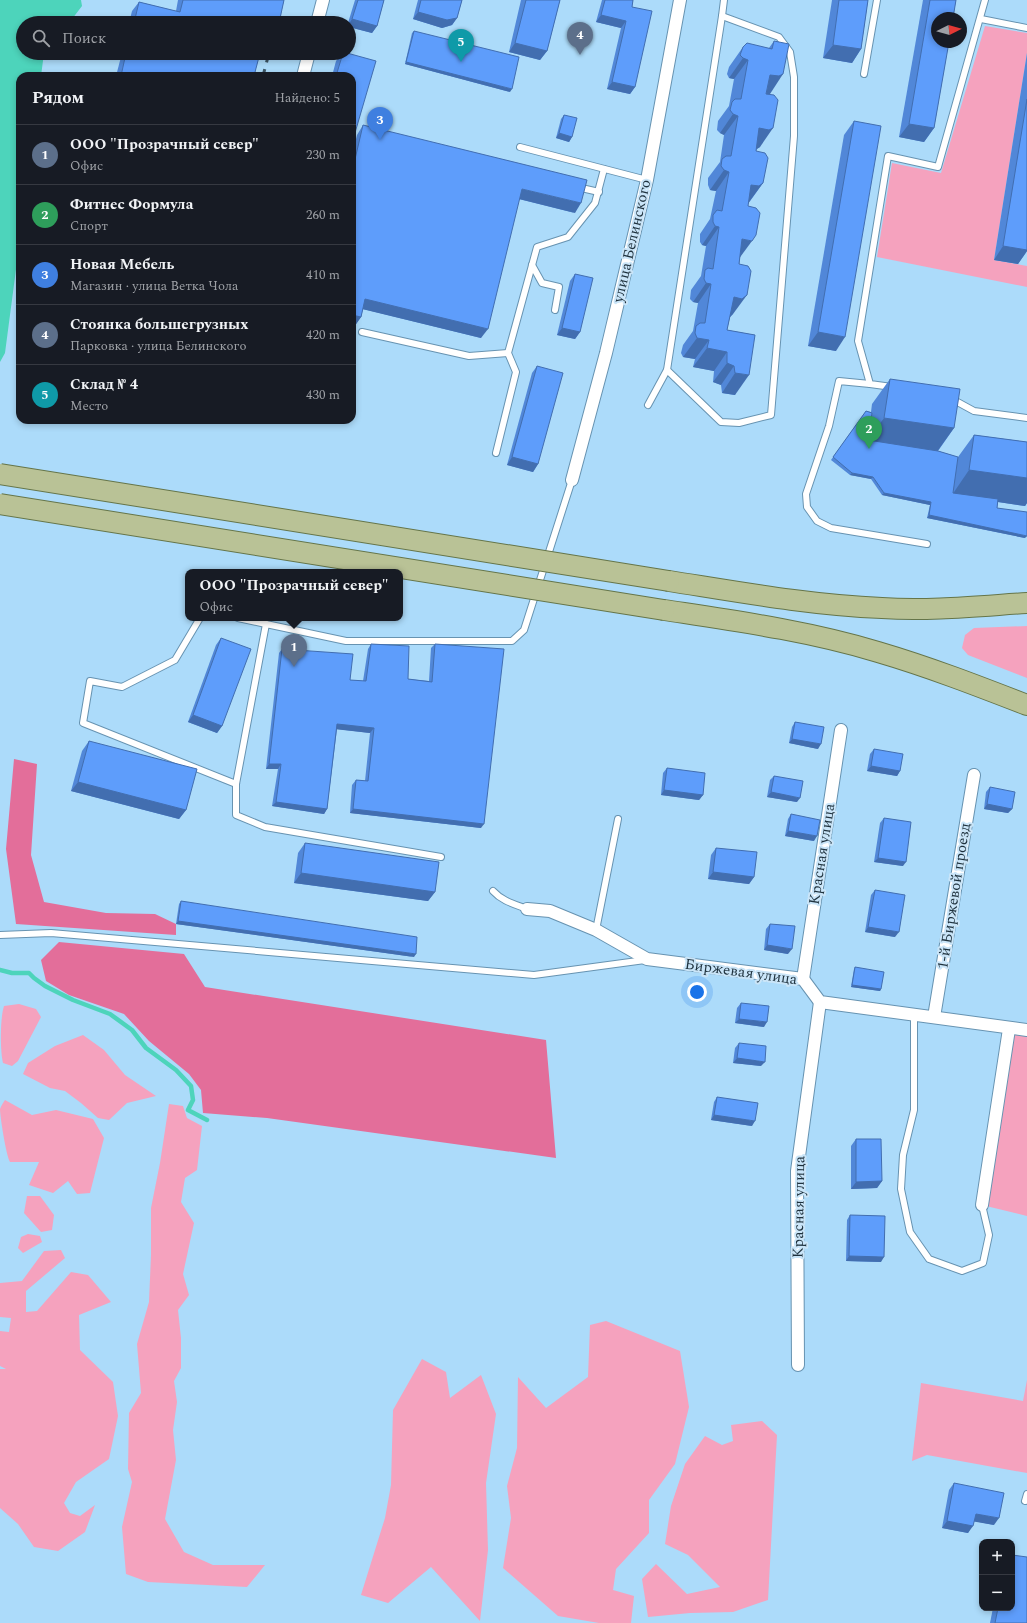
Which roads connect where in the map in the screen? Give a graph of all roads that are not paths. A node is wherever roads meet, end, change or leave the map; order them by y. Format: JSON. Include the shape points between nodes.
{"nodes":[{"id":1,"x":324,"y":0,"type":"edge"},
{"id":2,"x":680,"y":0,"type":"edge"},
{"id":3,"x":724,"y":0,"type":"edge"},
{"id":4,"x":877,"y":0,"type":"edge"},
{"id":5,"x":986,"y":0,"type":"edge"},
{"id":6,"x":319,"y":16,"type":"edge"},
{"id":7,"x":722,"y":16,"type":"junction"},
{"id":8,"x":981,"y":19,"type":"junction"},
{"id":9,"x":1027,"y":28,"type":"edge"},
{"id":10,"x":307,"y":60,"type":"edge"},
{"id":11,"x":304,"y":72,"type":"edge"},
{"id":12,"x":864,"y":74,"type":"dead end"},
{"id":13,"x":520,"y":147,"type":"dead end"},
{"id":14,"x":604,"y":169,"type":"junction"},
{"id":15,"x":647,"y":180,"type":"junction"},
{"id":16,"x":568,"y":184,"type":"edge"},
{"id":17,"x":599,"y":192,"type":"junction"},
{"id":18,"x":532,"y":265,"type":"junction"},
{"id":19,"x":555,"y":310,"type":"dead end"},
{"id":20,"x":362,"y":332,"type":"edge"},
{"id":21,"x":508,"y":353,"type":"junction"},
{"id":22,"x":667,"y":370,"type":"junction"},
{"id":23,"x":870,"y":384,"type":"junction"},
{"id":24,"x":901,"y":389,"type":"edge"},
{"id":25,"x":948,"y":397,"type":"edge"},
{"id":26,"x":648,"y":405,"type":"dead end"},
{"id":27,"x":1027,"y":418,"type":"edge"},
{"id":28,"x":496,"y":454,"type":"dead end"},
{"id":29,"x":0,"y":474,"type":"edge"},
{"id":30,"x":572,"y":480,"type":"joint"},
{"id":31,"x":0,"y":504,"type":"edge"},
{"id":32,"x":927,"y":544,"type":"dead end"},
{"id":33,"x":1027,"y":603,"type":"edge"},
{"id":34,"x":198,"y":621,"type":"edge"},
{"id":35,"x":252,"y":621,"type":"edge"},
{"id":36,"x":266,"y":624,"type":"junction"},
{"id":37,"x":1027,"y":705,"type":"edge"},
{"id":38,"x":841,"y":730,"type":"dead end"},
{"id":39,"x":974,"y":775,"type":"dead end"},
{"id":40,"x":236,"y":784,"type":"junction"},
{"id":41,"x":618,"y":819,"type":"dead end"},
{"id":42,"x":440,"y":857,"type":"dead end"},
{"id":43,"x":493,"y":890,"type":"dead end"},
{"id":44,"x":527,"y":909,"type":"joint"},
{"id":45,"x":596,"y":930,"type":"junction"},
{"id":46,"x":0,"y":935,"type":"edge"},
{"id":47,"x":647,"y":959,"type":"junction"},
{"id":48,"x":803,"y":979,"type":"junction"},
{"id":49,"x":820,"y":1002,"type":"junction"},
{"id":50,"x":914,"y":1015,"type":"junction"},
{"id":51,"x":934,"y":1018,"type":"junction"},
{"id":52,"x":1009,"y":1029,"type":"junction"},
{"id":53,"x":1027,"y":1030,"type":"edge"},
{"id":54,"x":982,"y":1205,"type":"joint"},
{"id":55,"x":798,"y":1365,"type":"dead end"},
{"id":56,"x":1027,"y":1494,"type":"edge"},
{"id":57,"x":1025,"y":1501,"type":"dead end"}],
"edges":[{"from":1,"to":6,"type":"street"},
{"from":2,"to":15,"type":"street","name":"улица Белинского"},
{"from":3,"to":7,"type":"lane"},
{"from":4,"to":12,"type":"lane"},
{"from":5,"to":8,"type":"lane"},
{"from":7,"to":22,"type":"lane"},
{"from":7,"to":22,"type":"lane","via":[[779,37],[790,52],[794,77],[794,136],[771,415],[739,424],[721,422]]},
{"from":8,"to":9,"type":"lane"},
{"from":8,"to":23,"type":"lane","via":[[938,167],[888,156],[858,341]]},
{"from":10,"to":11,"type":"street"},
{"from":13,"to":14,"type":"lane"},
{"from":14,"to":15,"type":"lane"},
{"from":14,"to":17,"type":"lane"},
{"from":15,"to":30,"type":"street","name":"улица Белинского","via":[[606,353]]},
{"from":16,"to":17,"type":"lane"},
{"from":17,"to":18,"type":"lane","via":[[595,203],[568,237],[537,247]]},
{"from":18,"to":19,"type":"lane","via":[[542,283],[560,287]]},
{"from":18,"to":21,"type":"lane"},
{"from":20,"to":21,"type":"lane","via":[[469,356]]},
{"from":21,"to":28,"type":"lane","via":[[516,372]]},
{"from":22,"to":26,"type":"lane"},
{"from":23,"to":24,"type":"lane"},
{"from":23,"to":32,"type":"lane","via":[[839,381],[829,426],[806,494],[808,507],[817,521],[831,528]]},
{"from":25,"to":27,"type":"lane","via":[[974,412]]},
{"from":29,"to":33,"type":"main road","bridge":true,"via":[[827,604],[943,609]]},
{"from":30,"to":36,"type":"lane","via":[[524,630],[512,641],[346,641]]},
{"from":31,"to":37,"type":"main road","bridge":true,"via":[[761,625],[878,652]]},
{"from":34,"to":40,"type":"lane","via":[[175,660],[122,687],[90,681],[83,723]]},
{"from":35,"to":36,"type":"lane"},
{"from":36,"to":40,"type":"lane"},
{"from":38,"to":48,"type":"street","name":"Красная улица"},
{"from":39,"to":51,"type":"street","name":"1-й Биржевой проезд"},
{"from":40,"to":42,"type":"lane","via":[[236,815],[265,827]]},
{"from":41,"to":45,"type":"lane"},
{"from":43,"to":44,"type":"lane","via":[[498,897]]},
{"from":44,"to":45,"type":"street","name":"Биржевая улица","via":[[550,911]]},
{"from":45,"to":47,"type":"street","name":"Биржевая улица"},
{"from":46,"to":47,"type":"lane","via":[[51,933],[534,974]]},
{"from":47,"to":48,"type":"street","name":"Биржевая улица"},
{"from":48,"to":49,"type":"street","name":"Биржевая улица"},
{"from":49,"to":50,"type":"street"},
{"from":49,"to":55,"type":"street","name":"Красная улица","via":[[797,1171]]},
{"from":50,"to":51,"type":"street"},
{"from":50,"to":54,"type":"lane","via":[[914,1110],[903,1155],[901,1189],[910,1232],[930,1258],[962,1271],[983,1263],[989,1234]]},
{"from":51,"to":52,"type":"street"},
{"from":52,"to":53,"type":"street"},
{"from":52,"to":54,"type":"street"},
{"from":56,"to":57,"type":"lane"}]}
